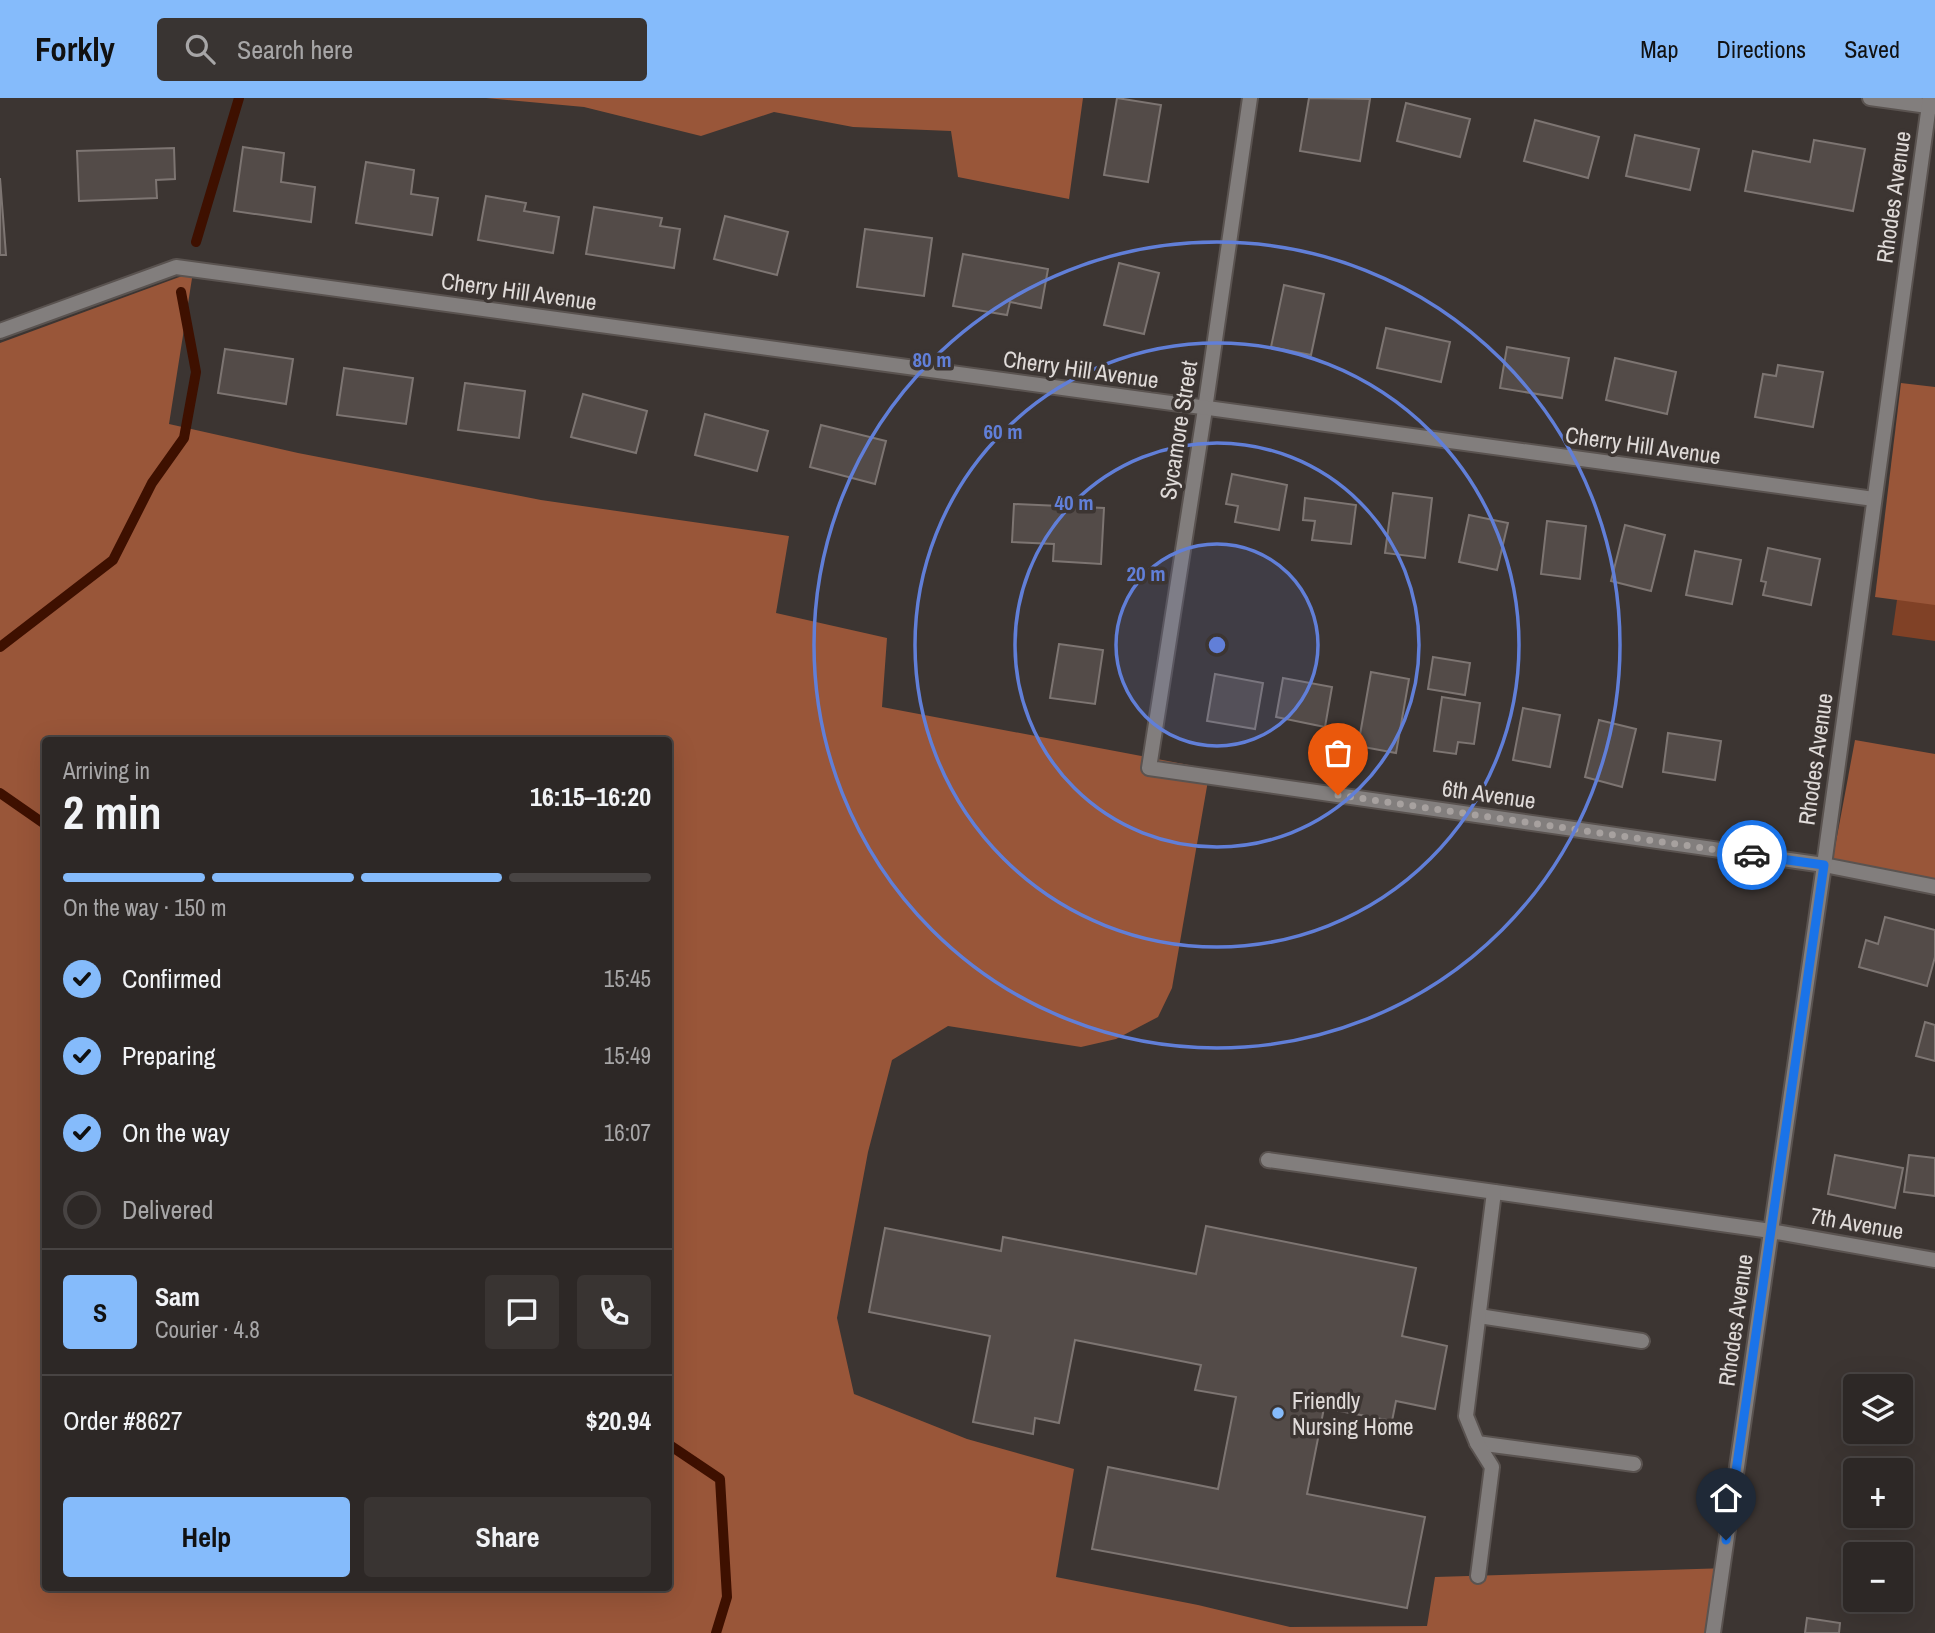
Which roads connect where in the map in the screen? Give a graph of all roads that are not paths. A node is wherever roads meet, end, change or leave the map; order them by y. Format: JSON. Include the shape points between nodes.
{"nodes":[{"id":1,"x":1250,"y":98,"type":"edge"},
{"id":2,"x":1870,"y":98,"type":"edge"},
{"id":3,"x":1931,"y":104,"type":"edge"},
{"id":4,"x":0,"y":331,"type":"edge"},
{"id":5,"x":1205,"y":408,"type":"junction"},
{"id":6,"x":1874,"y":499,"type":"junction"},
{"id":7,"x":1149,"y":768,"type":"joint"},
{"id":8,"x":1824,"y":865,"type":"junction"},
{"id":9,"x":1935,"y":887,"type":"edge"},
{"id":10,"x":1268,"y":1160,"type":"dead end"},
{"id":11,"x":1494,"y":1192,"type":"junction"},
{"id":12,"x":1771,"y":1231,"type":"junction"},
{"id":13,"x":1935,"y":1260,"type":"edge"},
{"id":14,"x":1479,"y":1316,"type":"junction"},
{"id":15,"x":1642,"y":1341,"type":"dead end"},
{"id":16,"x":1477,"y":1443,"type":"junction"},
{"id":17,"x":1634,"y":1464,"type":"dead end"},
{"id":18,"x":1478,"y":1576,"type":"dead end"},
{"id":19,"x":1713,"y":1633,"type":"edge"}],
"edges":[{"from":1,"to":5,"type":"street","name":"Sycamore Street"},
{"from":2,"to":3,"type":"street"},
{"from":3,"to":6,"type":"street","name":"Rhodes Avenue"},
{"from":4,"to":5,"type":"street","name":"Cherry Hill Avenue","via":[[176,267]]},
{"from":5,"to":6,"type":"street","name":"Cherry Hill Avenue"},
{"from":5,"to":7,"type":"street","name":"Sycamore Street"},
{"from":6,"to":8,"type":"street","name":"Rhodes Avenue"},
{"from":7,"to":8,"type":"street","name":"6th Avenue"},
{"from":8,"to":9,"type":"street","name":"6th Avenue"},
{"from":8,"to":12,"type":"street","name":"Rhodes Avenue"},
{"from":10,"to":11,"type":"street","name":"7th Avenue"},
{"from":11,"to":12,"type":"street","name":"7th Avenue"},
{"from":11,"to":14,"type":"street"},
{"from":12,"to":13,"type":"street","name":"7th Avenue"},
{"from":12,"to":19,"type":"street","name":"Rhodes Avenue"},
{"from":14,"to":15,"type":"street"},
{"from":14,"to":16,"type":"street","via":[[1466,1416]]},
{"from":16,"to":17,"type":"street"},
{"from":16,"to":18,"type":"street","via":[[1492,1467]]}]}
